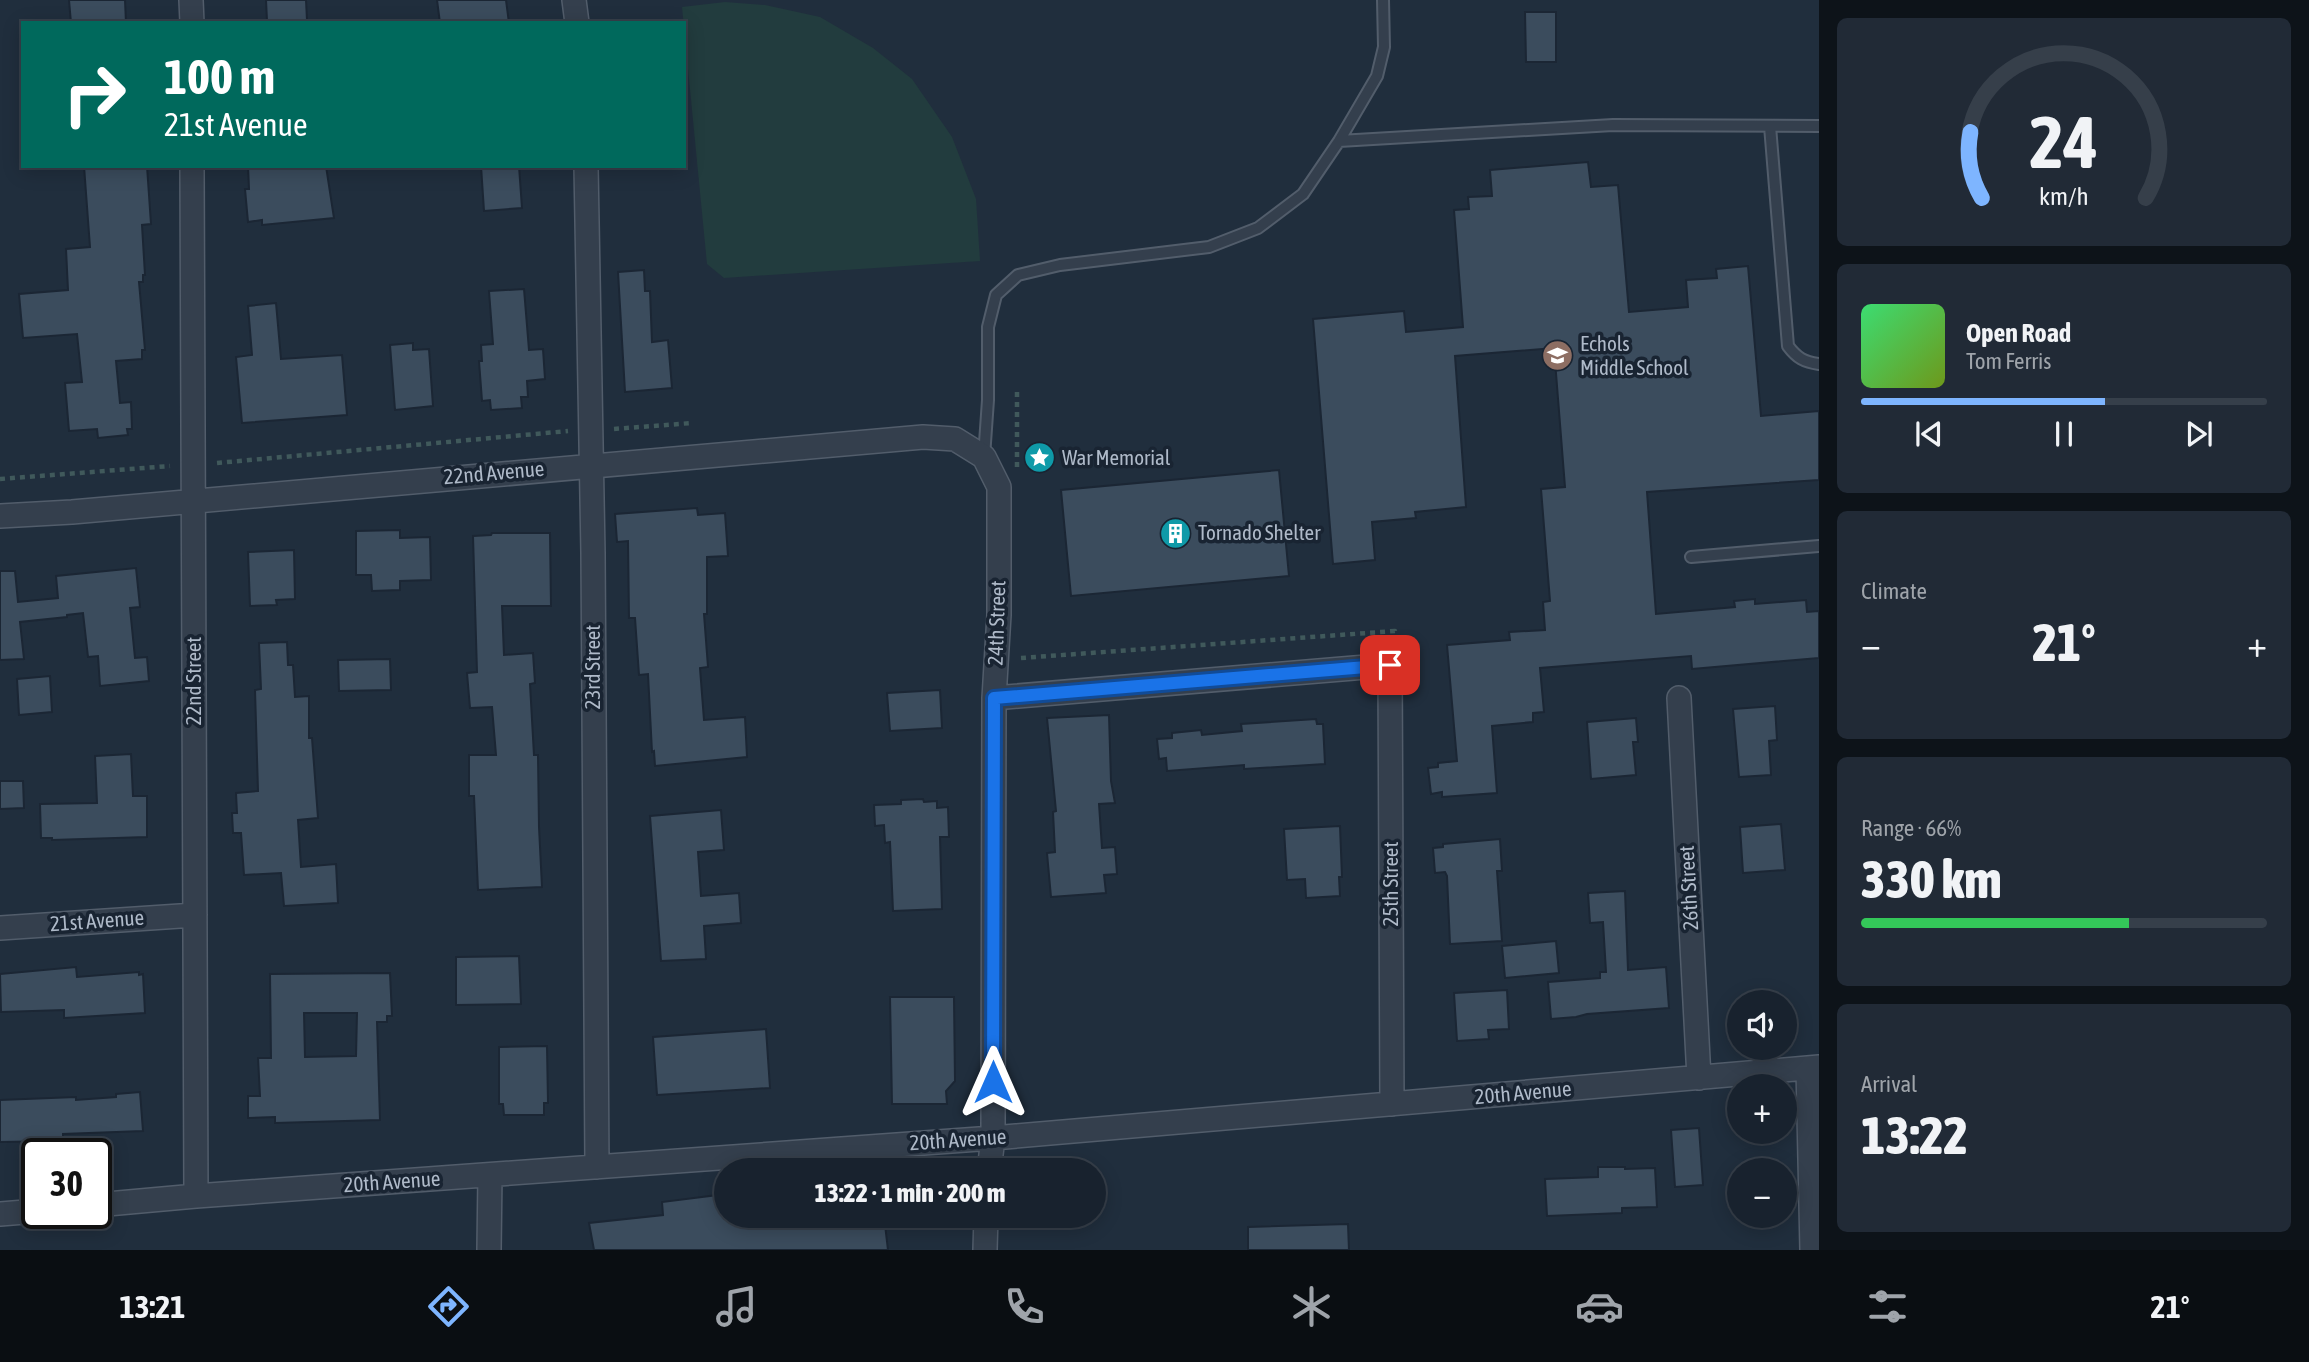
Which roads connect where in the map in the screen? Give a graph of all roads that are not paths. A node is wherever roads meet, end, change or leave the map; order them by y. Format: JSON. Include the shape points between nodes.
{"nodes":[{"id":1,"x":191,"y":0,"type":"edge"},
{"id":2,"x":574,"y":0,"type":"edge"},
{"id":3,"x":1383,"y":0,"type":"edge"},
{"id":4,"x":192,"y":21,"type":"edge"},
{"id":5,"x":577,"y":21,"type":"edge"},
{"id":6,"x":1770,"y":126,"type":"junction"},
{"id":7,"x":1819,"y":126,"type":"edge"},
{"id":8,"x":1339,"y":141,"type":"junction"},
{"id":9,"x":192,"y":168,"type":"edge"},
{"id":10,"x":586,"y":168,"type":"edge"},
{"id":11,"x":1819,"y":363,"type":"edge"},
{"id":12,"x":984,"y":457,"type":"junction"},
{"id":13,"x":591,"y":465,"type":"junction"},
{"id":14,"x":193,"y":501,"type":"junction"},
{"id":15,"x":0,"y":516,"type":"edge"},
{"id":16,"x":1819,"y":546,"type":"edge"},
{"id":17,"x":1691,"y":557,"type":"dead end"},
{"id":18,"x":994,"y":698,"type":"junction"},
{"id":19,"x":1679,"y":698,"type":"dead end"},
{"id":20,"x":195,"y":915,"type":"junction"},
{"id":21,"x":0,"y":928,"type":"edge"},
{"id":22,"x":1813,"y":1068,"type":"edge"},
{"id":23,"x":1699,"y":1078,"type":"junction"},
{"id":24,"x":1392,"y":1104,"type":"junction"},
{"id":25,"x":993,"y":1138,"type":"junction"},
{"id":26,"x":991,"y":1158,"type":"edge"},
{"id":27,"x":597,"y":1167,"type":"junction"},
{"id":28,"x":490,"y":1175,"type":"junction"},
{"id":29,"x":196,"y":1196,"type":"junction"},
{"id":30,"x":112,"y":1204,"type":"edge"},
{"id":31,"x":21,"y":1212,"type":"edge"},
{"id":32,"x":0,"y":1214,"type":"edge"},
{"id":33,"x":986,"y":1228,"type":"edge"},
{"id":34,"x":489,"y":1250,"type":"edge"},
{"id":35,"x":985,"y":1250,"type":"edge"},
{"id":36,"x":1812,"y":1250,"type":"edge"}],
"edges":[{"from":1,"to":4,"type":"street"},
{"from":2,"to":5,"type":"street"},
{"from":3,"to":8,"type":"lane","via":[[1384,47],[1377,76]]},
{"from":6,"to":7,"type":"lane"},
{"from":6,"to":8,"type":"lane","via":[[1613,125]]},
{"from":6,"to":11,"type":"lane","via":[[1788,346],[1807,362]]},
{"from":8,"to":12,"type":"lane","via":[[1303,194],[1258,228],[1209,247],[1060,265],[1018,275],[996,295],[988,327]]},
{"from":9,"to":14,"type":"street","name":"22nd Street"},
{"from":10,"to":13,"type":"street","name":"23rd Street"},
{"from":12,"to":13,"type":"street","name":"22nd Avenue","via":[[955,439],[923,437]]},
{"from":12,"to":18,"type":"street","name":"24th Street","via":[[999,487]]},
{"from":13,"to":14,"type":"street","name":"22nd Avenue"},
{"from":13,"to":27,"type":"street","name":"23rd Street"},
{"from":14,"to":15,"type":"street","name":"22nd Avenue"},
{"from":14,"to":20,"type":"street","name":"22nd Street"},
{"from":16,"to":17,"type":"lane"},
{"from":18,"to":24,"type":"street","name":"25th Street","via":[[1393,654]]},
{"from":18,"to":25,"type":"street","name":"24th Street"},
{"from":19,"to":23,"type":"street","name":"26th Street"},
{"from":20,"to":21,"type":"street","name":"21st Avenue"},
{"from":20,"to":29,"type":"street","name":"22nd Street"},
{"from":22,"to":23,"type":"street","name":"20th Avenue"},
{"from":22,"to":36,"type":"street"},
{"from":23,"to":24,"type":"street","name":"20th Avenue"},
{"from":24,"to":25,"type":"street","name":"20th Avenue"},
{"from":25,"to":26,"type":"street","name":"24th Street"},
{"from":25,"to":27,"type":"street","name":"20th Avenue"},
{"from":27,"to":28,"type":"street","name":"20th Avenue"},
{"from":28,"to":29,"type":"street","name":"20th Avenue"},
{"from":28,"to":34,"type":"street"},
{"from":29,"to":30,"type":"street","name":"20th Avenue"},
{"from":31,"to":32,"type":"street"},
{"from":33,"to":35,"type":"street"}]}
